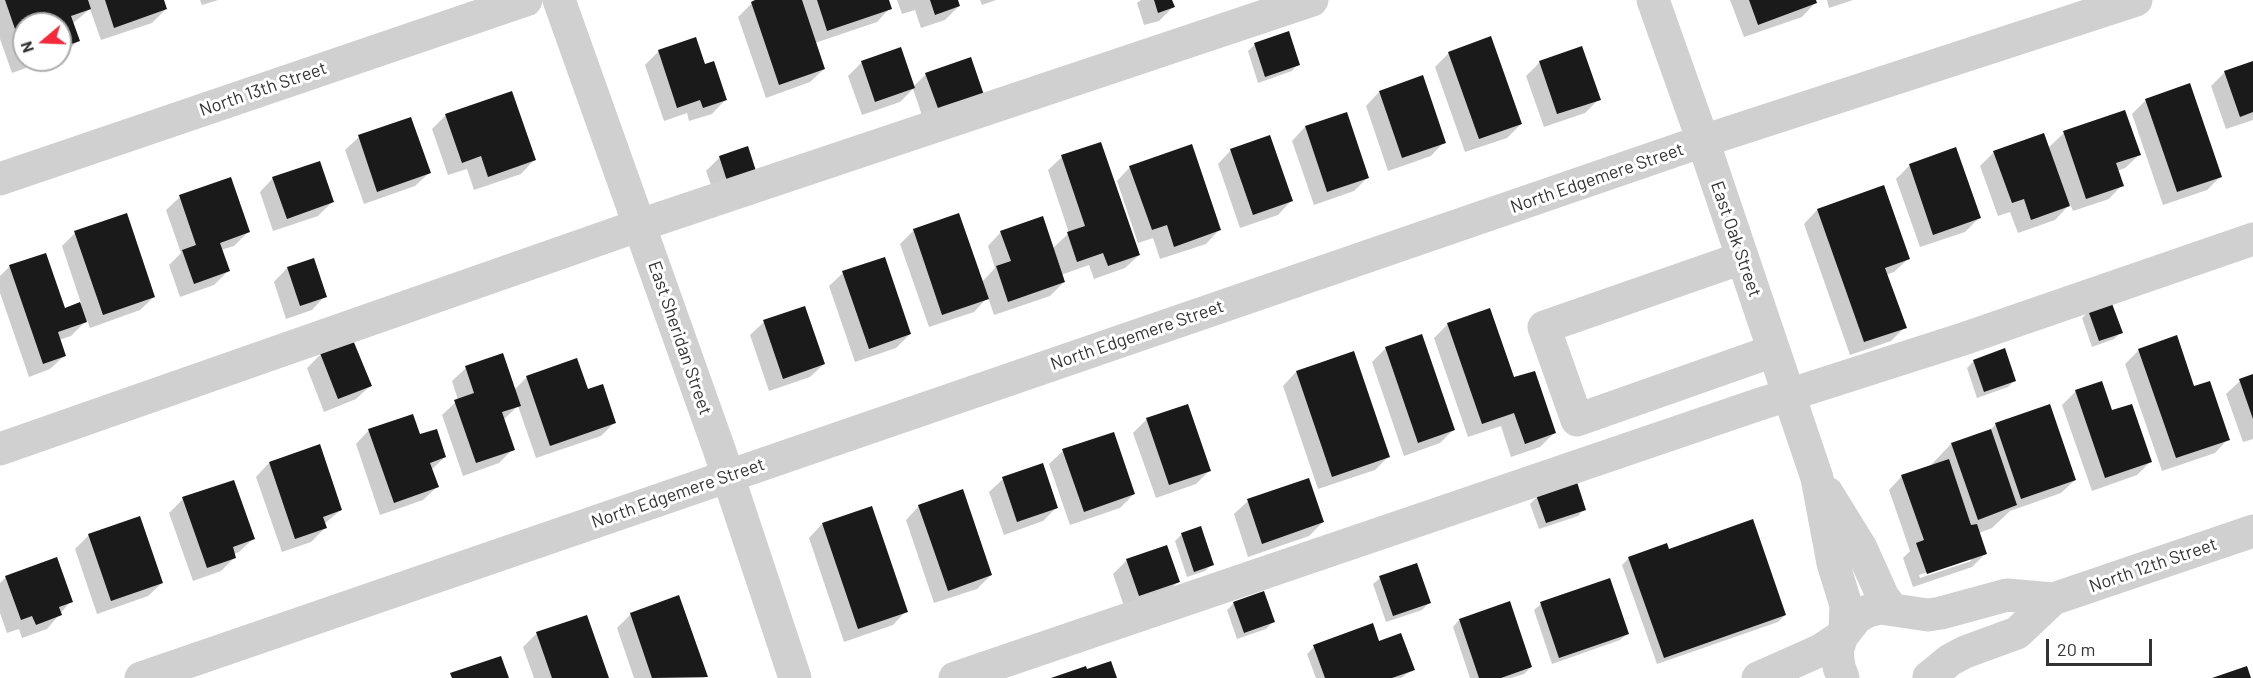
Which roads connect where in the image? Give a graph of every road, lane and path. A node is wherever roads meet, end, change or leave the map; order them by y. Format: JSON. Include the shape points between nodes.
{"nodes":[{"id":1,"x":526,"y":0,"type":"edge"},
{"id":2,"x":559,"y":0,"type":"edge"},
{"id":3,"x":1312,"y":0,"type":"edge"},
{"id":4,"x":1653,"y":0,"type":"edge"},
{"id":5,"x":2136,"y":0,"type":"edge"},
{"id":6,"x":1703,"y":141,"type":"junction"},
{"id":7,"x":0,"y":179,"type":"edge"},
{"id":8,"x":640,"y":225,"type":"junction"},
{"id":9,"x":2253,"y":239,"type":"edge"},
{"id":10,"x":1742,"y":258,"type":"junction"},
{"id":11,"x":1773,"y":351,"type":"junction"},
{"id":12,"x":1788,"y":395,"type":"junction"},
{"id":13,"x":0,"y":449,"type":"edge"},
{"id":14,"x":728,"y":476,"type":"junction"},
{"id":15,"x":1817,"y":478,"type":"junction"},
{"id":16,"x":2253,"y":531,"type":"edge"},
{"id":17,"x":2053,"y":599,"type":"junction"},
{"id":18,"x":1898,"y":610,"type":"junction"},
{"id":19,"x":1844,"y":633,"type":"junction"},
{"id":20,"x":1928,"y":677,"type":"edge"},
{"id":21,"x":141,"y":678,"type":"edge"},
{"id":22,"x":795,"y":678,"type":"edge"},
{"id":23,"x":955,"y":678,"type":"edge"},
{"id":24,"x":1758,"y":678,"type":"edge"},
{"id":25,"x":1843,"y":678,"type":"edge"}],
"edges":[{"from":1,"to":7,"type":"street","name":"North 13th Street"},
{"from":2,"to":8,"type":"street","name":"East Sheridan Street"},
{"from":3,"to":8,"type":"street"},
{"from":4,"to":6,"type":"street","name":"East Oak Street"},
{"from":5,"to":6,"type":"street","name":"North Edgemere Street"},
{"from":6,"to":10,"type":"street","name":"East Oak Street"},
{"from":6,"to":14,"type":"street","name":"North Edgemere Street"},
{"from":8,"to":13,"type":"street"},
{"from":8,"to":14,"type":"street","name":"East Sheridan Street"},
{"from":9,"to":12,"type":"street"},
{"from":10,"to":11,"type":"street","name":"East Oak Street"},
{"from":10,"to":11,"type":"street","via":[[1544,327],[1577,420]]},
{"from":11,"to":12,"type":"street","name":"East Oak Street"},
{"from":12,"to":15,"type":"street","name":"East Oak Street"},
{"from":12,"to":23,"type":"street"},
{"from":14,"to":21,"type":"street","name":"North Edgemere Street"},
{"from":14,"to":22,"type":"street","name":"East Sheridan Street"},
{"from":15,"to":18,"type":"street","name":"East Oak Street","via":[[1860,548],[1883,597]]},
{"from":15,"to":19,"type":"street","name":"East Oak Street","via":[[1833,563],[1846,605]]},
{"from":16,"to":17,"type":"street","name":"North 12th Street"},
{"from":17,"to":18,"type":"street","name":"North 12th Street","via":[[2007,595],[1941,614]]},
{"from":17,"to":20,"type":"street","name":"North 12th Street","via":[[2017,633],[1965,652]]},
{"from":18,"to":19,"type":"street","name":"North 12th Street","via":[[1868,611],[1857,617]]},
{"from":18,"to":20,"type":"street","name":"North 12th Street","via":[[1915,619],[1930,639],[1933,658]]},
{"from":19,"to":24,"type":"street","name":"North 12th Street","via":[[1821,650]]},
{"from":19,"to":25,"type":"street","via":[[1837,651]]}]}
